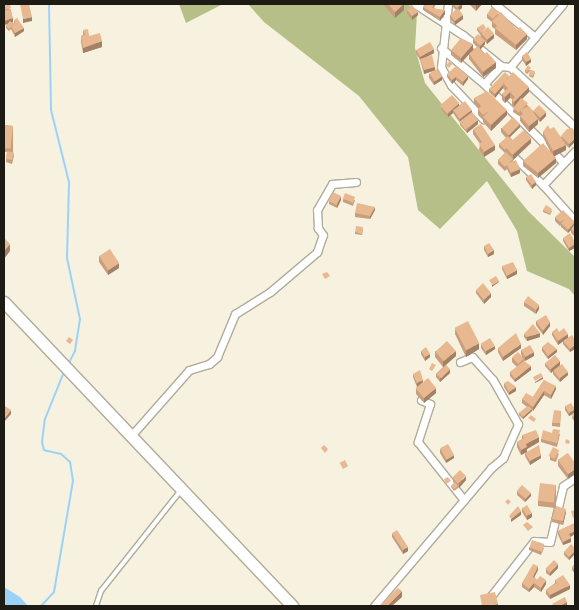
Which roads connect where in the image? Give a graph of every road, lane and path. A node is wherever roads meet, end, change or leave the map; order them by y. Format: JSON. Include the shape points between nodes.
{"nodes":[{"id":1,"x":415,"y":4,"type":"edge"},
{"id":2,"x":448,"y":4,"type":"edge"},
{"id":3,"x":496,"y":4,"type":"edge"},
{"id":4,"x":563,"y":4,"type":"edge"},
{"id":5,"x":447,"y":23,"type":"junction"},
{"id":6,"x":535,"y":37,"type":"junction"},
{"id":7,"x":441,"y":48,"type":"junction"},
{"id":8,"x":501,"y":66,"type":"junction"},
{"id":9,"x":510,"y":66,"type":"junction"},
{"id":10,"x":484,"y":84,"type":"junction"},
{"id":11,"x":483,"y":119,"type":"edge"},
{"id":12,"x":575,"y":127,"type":"edge"},
{"id":13,"x":575,"y":150,"type":"edge"},
{"id":14,"x":510,"y":153,"type":"edge"},
{"id":15,"x":564,"y":163,"type":"junction"},
{"id":16,"x":356,"y":182,"type":"dead end"},
{"id":17,"x":543,"y":185,"type":"junction"},
{"id":18,"x":575,"y":221,"type":"edge"},
{"id":19,"x":4,"y":302,"type":"edge"},
{"id":20,"x":460,"y":362,"type":"dead end"},
{"id":21,"x":421,"y":400,"type":"edge"},
{"id":22,"x":130,"y":437,"type":"junction"},
{"id":23,"x":575,"y":478,"type":"edge"},
{"id":24,"x":181,"y":490,"type":"junction"},
{"id":25,"x":464,"y":500,"type":"junction"},
{"id":26,"x":96,"y":606,"type":"edge"},
{"id":27,"x":292,"y":606,"type":"edge"},
{"id":28,"x":374,"y":606,"type":"edge"},
{"id":29,"x":487,"y":606,"type":"edge"}],
"edges":[{"from":1,"to":5,"type":"street"},
{"from":2,"to":5,"type":"street"},
{"from":3,"to":6,"type":"street"},
{"from":4,"to":6,"type":"street"},
{"from":5,"to":7,"type":"street"},
{"from":5,"to":8,"type":"street"},
{"from":6,"to":9,"type":"street"},
{"from":7,"to":10,"type":"street"},
{"from":7,"to":11,"type":"street","via":[[443,73]]},
{"from":8,"to":9,"type":"street"},
{"from":8,"to":10,"type":"street"},
{"from":9,"to":12,"type":"street"},
{"from":10,"to":15,"type":"street"},
{"from":13,"to":15,"type":"street"},
{"from":14,"to":17,"type":"street"},
{"from":15,"to":17,"type":"street"},
{"from":16,"to":22,"type":"street","via":[[332,184],[317,210],[318,228],[323,236],[317,252],[270,292],[235,314],[217,357],[209,364],[189,370]]},
{"from":17,"to":18,"type":"street"},
{"from":19,"to":22,"type":"main road"},
{"from":20,"to":25,"type":"street","via":[[472,357],[493,380],[518,424],[503,458]]},
{"from":21,"to":25,"type":"street","via":[[430,404],[418,442]]},
{"from":22,"to":24,"type":"main road"},
{"from":23,"to":29,"type":"street","via":[[563,486],[550,542],[534,541],[491,596]]},
{"from":24,"to":26,"type":"lane","via":[[100,591]]},
{"from":24,"to":27,"type":"main road"},
{"from":25,"to":28,"type":"street"}]}
